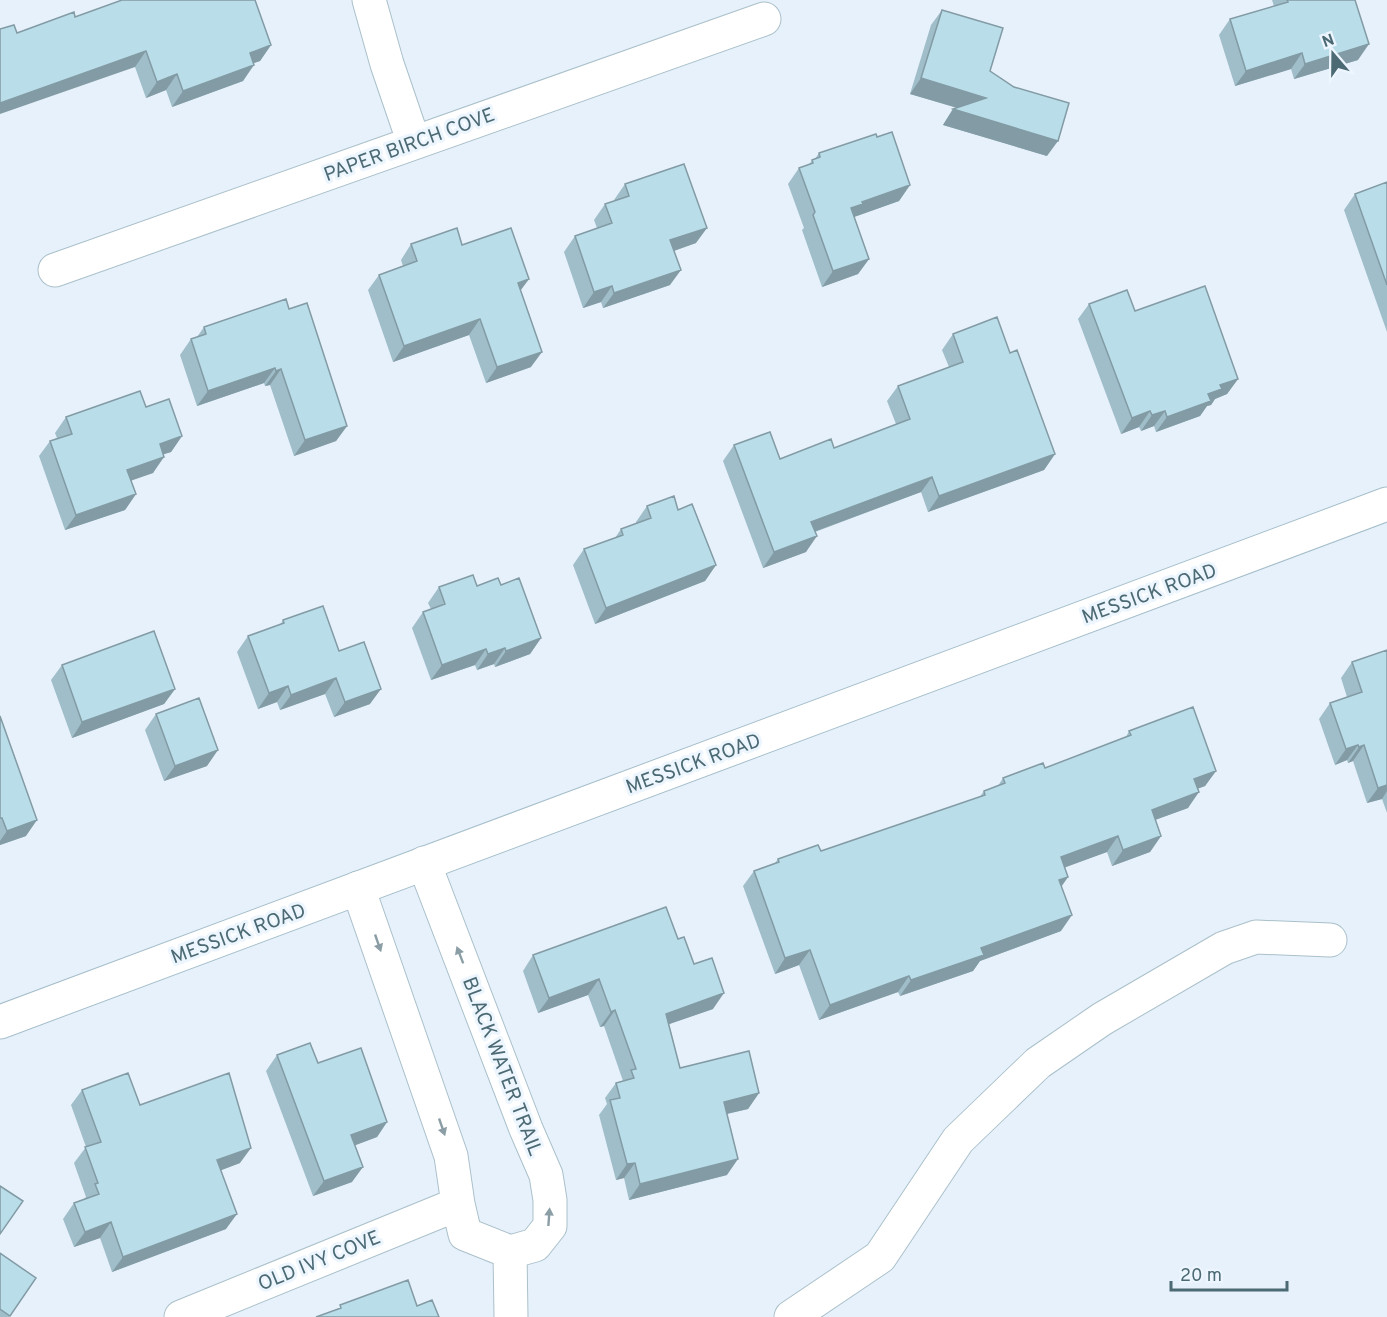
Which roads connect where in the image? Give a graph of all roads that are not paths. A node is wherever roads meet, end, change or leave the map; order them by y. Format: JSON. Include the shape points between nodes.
{"nodes":[{"id":1,"x":369,"y":0,"type":"edge"},
{"id":2,"x":764,"y":19,"type":"dead end"},
{"id":3,"x":414,"y":143,"type":"junction"},
{"id":4,"x":56,"y":270,"type":"dead end"},
{"id":5,"x":1387,"y":504,"type":"edge"},
{"id":6,"x":424,"y":863,"type":"junction"},
{"id":7,"x":358,"y":888,"type":"junction"},
{"id":8,"x":1330,"y":940,"type":"dead end"},
{"id":9,"x":0,"y":1022,"type":"edge"},
{"id":10,"x":458,"y":1204,"type":"junction"},
{"id":11,"x":510,"y":1252,"type":"junction"},
{"id":12,"x":180,"y":1317,"type":"edge"},
{"id":13,"x":510,"y":1317,"type":"edge"},
{"id":14,"x":791,"y":1317,"type":"edge"}],
"edges":[{"from":1,"to":3,"type":"street"},
{"from":2,"to":3,"type":"street","name":"PAPER BIRCH COVE"},
{"from":3,"to":4,"type":"street","name":"PAPER BIRCH COVE"},
{"from":5,"to":6,"type":"street","name":"MESSICK ROAD"},
{"from":6,"to":7,"type":"street","name":"MESSICK ROAD"},
{"from":11,"to":6,"type":"street","name":"BLACK WATER TRAIL","one_way":true,"via":[[535,1245],[550,1226],[546,1175]]},
{"from":7,"to":9,"type":"street","name":"MESSICK ROAD"},
{"from":7,"to":10,"type":"street","one_way":true,"via":[[451,1156]]},
{"from":8,"to":14,"type":"street","via":[[1256,937],[1224,948],[1102,1019],[1038,1063],[958,1140],[880,1257]]},
{"from":10,"to":11,"type":"street","via":[[465,1234]]},
{"from":10,"to":12,"type":"street","name":"OLD IVY COVE"},
{"from":11,"to":13,"type":"street"}]}
